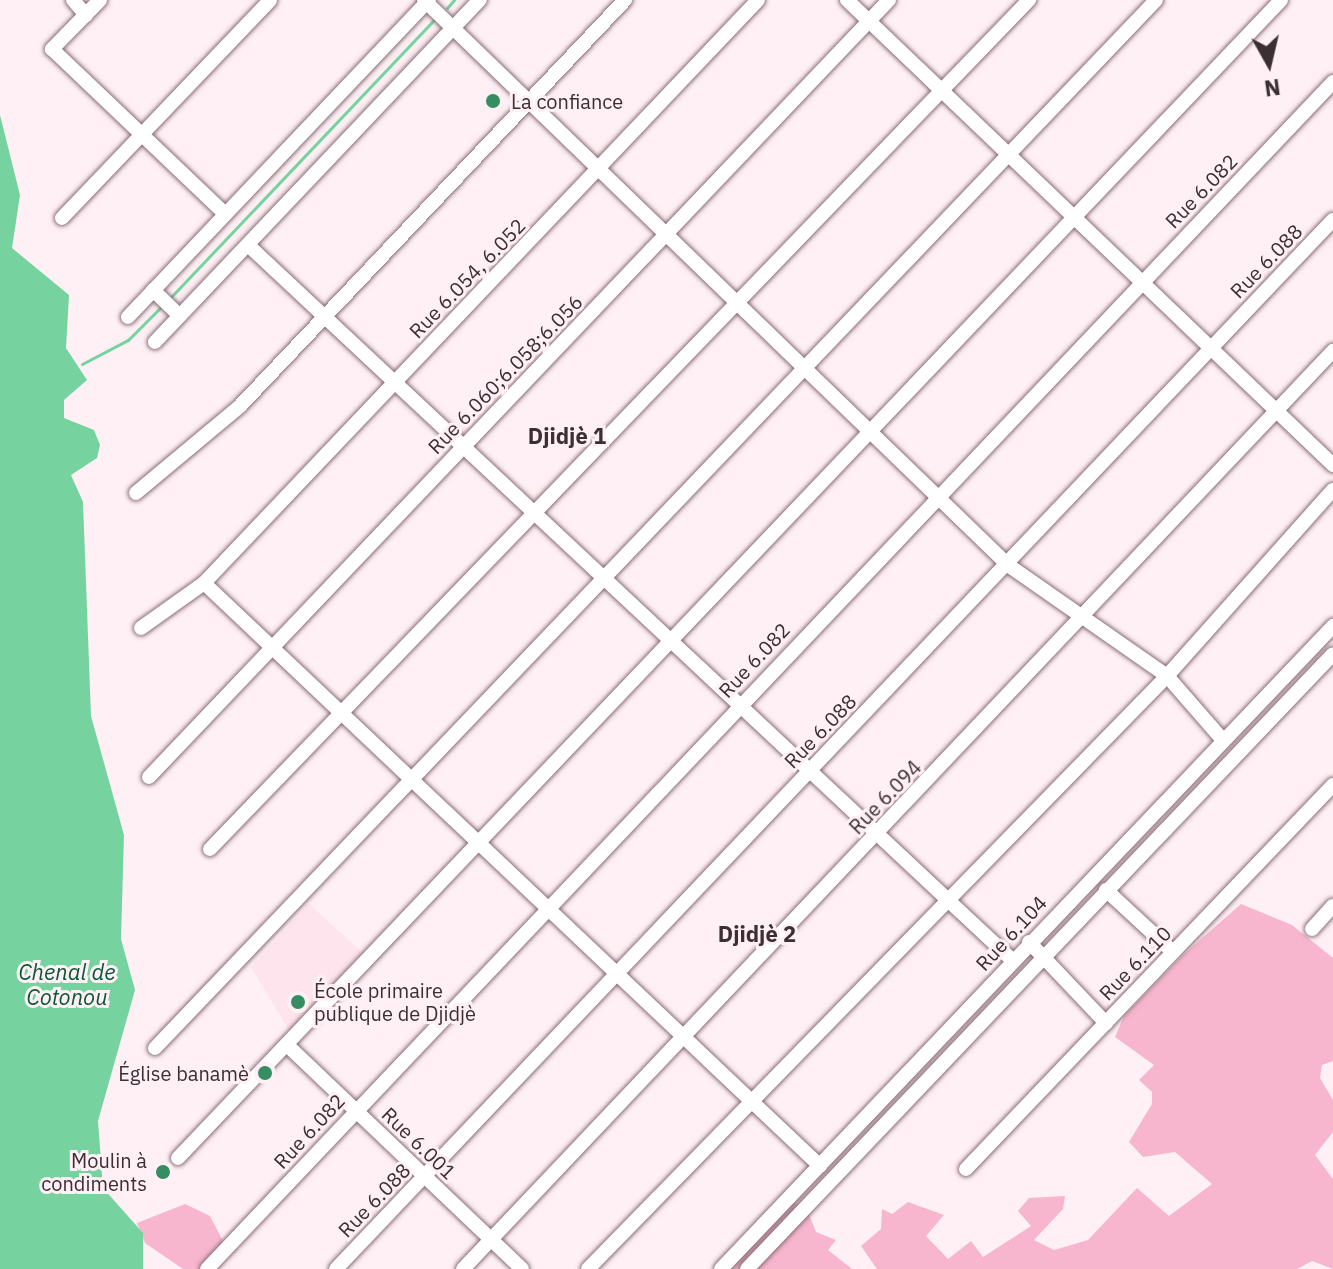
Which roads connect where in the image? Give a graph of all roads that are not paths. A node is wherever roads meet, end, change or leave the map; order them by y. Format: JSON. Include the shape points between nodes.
{"nodes":[{"id":1,"x":73,"y":0,"type":"edge"},
{"id":2,"x":100,"y":0,"type":"edge"},
{"id":3,"x":270,"y":0,"type":"edge"},
{"id":4,"x":480,"y":0,"type":"edge"},
{"id":5,"x":625,"y":0,"type":"edge"},
{"id":6,"x":758,"y":0,"type":"edge"},
{"id":7,"x":847,"y":0,"type":"edge"},
{"id":8,"x":889,"y":0,"type":"edge"},
{"id":9,"x":1029,"y":0,"type":"edge"},
{"id":10,"x":1156,"y":0,"type":"edge"},
{"id":11,"x":1281,"y":0,"type":"edge"},
{"id":12,"x":427,"y":1,"type":"edge"},
{"id":13,"x":86,"y":15,"type":"junction"},
{"id":14,"x":869,"y":21,"type":"junction"},
{"id":15,"x":453,"y":28,"type":"junction"},
{"id":16,"x":1333,"y":82,"type":"edge"},
{"id":17,"x":943,"y":92,"type":"junction"},
{"id":18,"x":527,"y":99,"type":"junction"},
{"id":19,"x":142,"y":135,"type":"junction"},
{"id":20,"x":1007,"y":153,"type":"junction"},
{"id":21,"x":599,"y":168,"type":"junction"},
{"id":22,"x":225,"y":214,"type":"junction"},
{"id":23,"x":1074,"y":217,"type":"junction"},
{"id":24,"x":62,"y":218,"type":"dead end"},
{"id":25,"x":1333,"y":220,"type":"edge"},
{"id":26,"x":667,"y":233,"type":"junction"},
{"id":27,"x":248,"y":245,"type":"junction"},
{"id":28,"x":1141,"y":282,"type":"junction"},
{"id":29,"x":156,"y":293,"type":"junction"},
{"id":30,"x":740,"y":302,"type":"junction"},
{"id":31,"x":176,"y":311,"type":"junction"},
{"id":32,"x":128,"y":317,"type":"dead end"},
{"id":33,"x":326,"y":318,"type":"junction"},
{"id":34,"x":155,"y":342,"type":"dead end"},
{"id":35,"x":1211,"y":348,"type":"junction"},
{"id":36,"x":1333,"y":351,"type":"edge"},
{"id":37,"x":803,"y":362,"type":"junction"},
{"id":38,"x":395,"y":383,"type":"junction"},
{"id":39,"x":1276,"y":410,"type":"junction"},
{"id":40,"x":873,"y":429,"type":"junction"},
{"id":41,"x":463,"y":447,"type":"junction"},
{"id":42,"x":1333,"y":465,"type":"edge"},
{"id":43,"x":1333,"y":490,"type":"edge"},
{"id":44,"x":939,"y":492,"type":"junction"},
{"id":45,"x":136,"y":493,"type":"dead end"},
{"id":46,"x":531,"y":510,"type":"junction"},
{"id":47,"x":1008,"y":565,"type":"junction"},
{"id":48,"x":602,"y":577,"type":"junction"},
{"id":49,"x":204,"y":583,"type":"junction"},
{"id":50,"x":1086,"y":617,"type":"junction"},
{"id":51,"x":1333,"y":626,"type":"edge"},
{"id":52,"x":141,"y":628,"type":"dead end"},
{"id":53,"x":672,"y":642,"type":"junction"},
{"id":54,"x":272,"y":648,"type":"junction"},
{"id":55,"x":1333,"y":654,"type":"edge"},
{"id":56,"x":1167,"y":676,"type":"junction"},
{"id":57,"x":739,"y":705,"type":"junction"},
{"id":58,"x":342,"y":714,"type":"junction"},
{"id":59,"x":1222,"y":739,"type":"junction"},
{"id":60,"x":809,"y":771,"type":"junction"},
{"id":61,"x":149,"y":777,"type":"dead end"},
{"id":62,"x":411,"y":779,"type":"junction"},
{"id":63,"x":1333,"y":785,"type":"edge"},
{"id":64,"x":877,"y":834,"type":"junction"},
{"id":65,"x":479,"y":843,"type":"junction"},
{"id":66,"x":210,"y":849,"type":"dead end"},
{"id":67,"x":1106,"y":890,"type":"junction"},
{"id":68,"x":944,"y":897,"type":"junction"},
{"id":69,"x":1333,"y":906,"type":"edge"},
{"id":70,"x":546,"y":907,"type":"junction"},
{"id":71,"x":1312,"y":929,"type":"dead end"},
{"id":72,"x":1029,"y":942,"type":"junction"},
{"id":73,"x":1173,"y":952,"type":"junction"},
{"id":74,"x":1046,"y":957,"type":"junction"},
{"id":75,"x":1012,"y":960,"type":"junction"},
{"id":76,"x":617,"y":974,"type":"junction"},
{"id":77,"x":1106,"y":1023,"type":"junction"},
{"id":78,"x":683,"y":1037,"type":"junction"},
{"id":79,"x":288,"y":1046,"type":"junction"},
{"id":80,"x":155,"y":1048,"type":"dead end"},
{"id":81,"x":751,"y":1101,"type":"junction"},
{"id":82,"x":356,"y":1111,"type":"junction"},
{"id":83,"x":178,"y":1158,"type":"dead end"},
{"id":84,"x":820,"y":1166,"type":"junction"},
{"id":85,"x":966,"y":1169,"type":"dead end"},
{"id":86,"x":425,"y":1176,"type":"junction"},
{"id":87,"x":492,"y":1240,"type":"junction"},
{"id":88,"x":207,"y":1269,"type":"edge"},
{"id":89,"x":336,"y":1269,"type":"edge"},
{"id":90,"x":463,"y":1269,"type":"edge"},
{"id":91,"x":522,"y":1269,"type":"edge"},
{"id":92,"x":588,"y":1269,"type":"edge"},
{"id":93,"x":721,"y":1269,"type":"edge"},
{"id":94,"x":747,"y":1269,"type":"edge"}],
"edges":[{"from":1,"to":13,"type":"street"},
{"from":2,"to":13,"type":"street"},
{"from":3,"to":19,"type":"street"},
{"from":4,"to":15,"type":"street"},
{"from":5,"to":18,"type":"street"},
{"from":6,"to":21,"type":"street","name":"Rue 6.054, 6.052"},
{"from":7,"to":14,"type":"street"},
{"from":8,"to":14,"type":"street","name":"Rue 6.060;6.058;6.056"},
{"from":9,"to":17,"type":"street"},
{"from":10,"to":20,"type":"street"},
{"from":11,"to":23,"type":"street"},
{"from":12,"to":15,"type":"street"},
{"from":12,"to":22,"type":"street"},
{"from":13,"to":19,"type":"street","via":[[52,49]]},
{"from":14,"to":17,"type":"street"},
{"from":14,"to":26,"type":"street","name":"Rue 6.060;6.058;6.056"},
{"from":15,"to":18,"type":"street"},
{"from":15,"to":27,"type":"street"},
{"from":16,"to":28,"type":"street","name":"Rue 6.082"},
{"from":17,"to":20,"type":"street"},
{"from":17,"to":30,"type":"street"},
{"from":18,"to":21,"type":"street"},
{"from":18,"to":33,"type":"street"},
{"from":19,"to":22,"type":"street"},
{"from":19,"to":24,"type":"street"},
{"from":20,"to":23,"type":"street"},
{"from":20,"to":37,"type":"street"},
{"from":21,"to":26,"type":"street"},
{"from":21,"to":38,"type":"street","name":"Rue 6.054, 6.052"},
{"from":22,"to":29,"type":"street"},
{"from":23,"to":28,"type":"street"},
{"from":23,"to":40,"type":"street"},
{"from":25,"to":35,"type":"street","name":"Rue 6.088"},
{"from":26,"to":30,"type":"street"},
{"from":26,"to":41,"type":"street","name":"Rue 6.060;6.058;6.056"},
{"from":27,"to":31,"type":"street"},
{"from":27,"to":33,"type":"street"},
{"from":28,"to":35,"type":"street"},
{"from":28,"to":44,"type":"street","name":"Rue 6.082"},
{"from":29,"to":31,"type":"street"},
{"from":29,"to":32,"type":"street"},
{"from":30,"to":37,"type":"street"},
{"from":30,"to":46,"type":"street"},
{"from":31,"to":34,"type":"street"},
{"from":33,"to":38,"type":"street"},
{"from":33,"to":45,"type":"street","via":[[231,415]]},
{"from":35,"to":39,"type":"street"},
{"from":35,"to":47,"type":"street","name":"Rue 6.088"},
{"from":36,"to":39,"type":"street","name":"Rue 6.094"},
{"from":37,"to":40,"type":"street"},
{"from":37,"to":48,"type":"street"},
{"from":38,"to":41,"type":"street"},
{"from":38,"to":49,"type":"street","name":"Rue 6.054, 6.052"},
{"from":39,"to":42,"type":"street"},
{"from":39,"to":50,"type":"street","name":"Rue 6.094"},
{"from":40,"to":44,"type":"street"},
{"from":40,"to":53,"type":"street"},
{"from":41,"to":46,"type":"street"},
{"from":41,"to":54,"type":"street","name":"Rue 6.060;6.058;6.056"},
{"from":43,"to":56,"type":"street"},
{"from":44,"to":47,"type":"street"},
{"from":44,"to":57,"type":"street","name":"Rue 6.082"},
{"from":46,"to":48,"type":"street"},
{"from":46,"to":58,"type":"street"},
{"from":47,"to":50,"type":"street"},
{"from":47,"to":60,"type":"street","name":"Rue 6.088"},
{"from":48,"to":53,"type":"street"},
{"from":48,"to":62,"type":"street"},
{"from":49,"to":52,"type":"street","name":"Rue 6.054, 6.052"},
{"from":49,"to":54,"type":"street"},
{"from":50,"to":56,"type":"street"},
{"from":50,"to":64,"type":"street","name":"Rue 6.094"},
{"from":51,"to":59,"type":"street","name":"Rue 6.104"},
{"from":53,"to":57,"type":"street"},
{"from":53,"to":65,"type":"street"},
{"from":54,"to":58,"type":"street"},
{"from":54,"to":61,"type":"street","name":"Rue 6.060;6.058;6.056"},
{"from":55,"to":67,"type":"street","name":"Rue 6.104"},
{"from":56,"to":59,"type":"street"},
{"from":56,"to":68,"type":"street"},
{"from":57,"to":60,"type":"street"},
{"from":57,"to":70,"type":"street","name":"Rue 6.082"},
{"from":58,"to":62,"type":"street"},
{"from":58,"to":66,"type":"street"},
{"from":59,"to":72,"type":"street","name":"Rue 6.104"},
{"from":60,"to":64,"type":"street"},
{"from":60,"to":76,"type":"street","name":"Rue 6.088"},
{"from":62,"to":65,"type":"street"},
{"from":62,"to":80,"type":"street"},
{"from":63,"to":73,"type":"street","name":"Rue 6.110"},
{"from":64,"to":68,"type":"street"},
{"from":64,"to":78,"type":"street","name":"Rue 6.094"},
{"from":65,"to":70,"type":"street"},
{"from":65,"to":79,"type":"street"},
{"from":67,"to":73,"type":"street"},
{"from":67,"to":74,"type":"street","name":"Rue 6.104"},
{"from":68,"to":75,"type":"street"},
{"from":68,"to":81,"type":"street"},
{"from":69,"to":71,"type":"street"},
{"from":70,"to":76,"type":"street"},
{"from":70,"to":82,"type":"street","name":"Rue 6.082"},
{"from":72,"to":74,"type":"street"},
{"from":72,"to":75,"type":"street","name":"Rue 6.104"},
{"from":73,"to":77,"type":"street","name":"Rue 6.110"},
{"from":74,"to":77,"type":"street"},
{"from":74,"to":94,"type":"street","name":"Rue 6.104"},
{"from":75,"to":84,"type":"street","name":"Rue 6.104"},
{"from":76,"to":78,"type":"street"},
{"from":76,"to":86,"type":"street","name":"Rue 6.088"},
{"from":77,"to":85,"type":"street","name":"Rue 6.110"},
{"from":78,"to":81,"type":"street"},
{"from":78,"to":87,"type":"street","name":"Rue 6.094"},
{"from":79,"to":82,"type":"street","name":"Rue 6.001"},
{"from":79,"to":83,"type":"street"},
{"from":81,"to":84,"type":"street"},
{"from":81,"to":92,"type":"street"},
{"from":82,"to":86,"type":"street","name":"Rue 6.001"},
{"from":82,"to":88,"type":"street","name":"Rue 6.082"},
{"from":84,"to":93,"type":"street","name":"Rue 6.104"},
{"from":86,"to":87,"type":"street","name":"Rue 6.001"},
{"from":86,"to":89,"type":"street","name":"Rue 6.088"},
{"from":87,"to":90,"type":"street","name":"Rue 6.094"},
{"from":87,"to":91,"type":"street","name":"Rue 6.001"}]}
